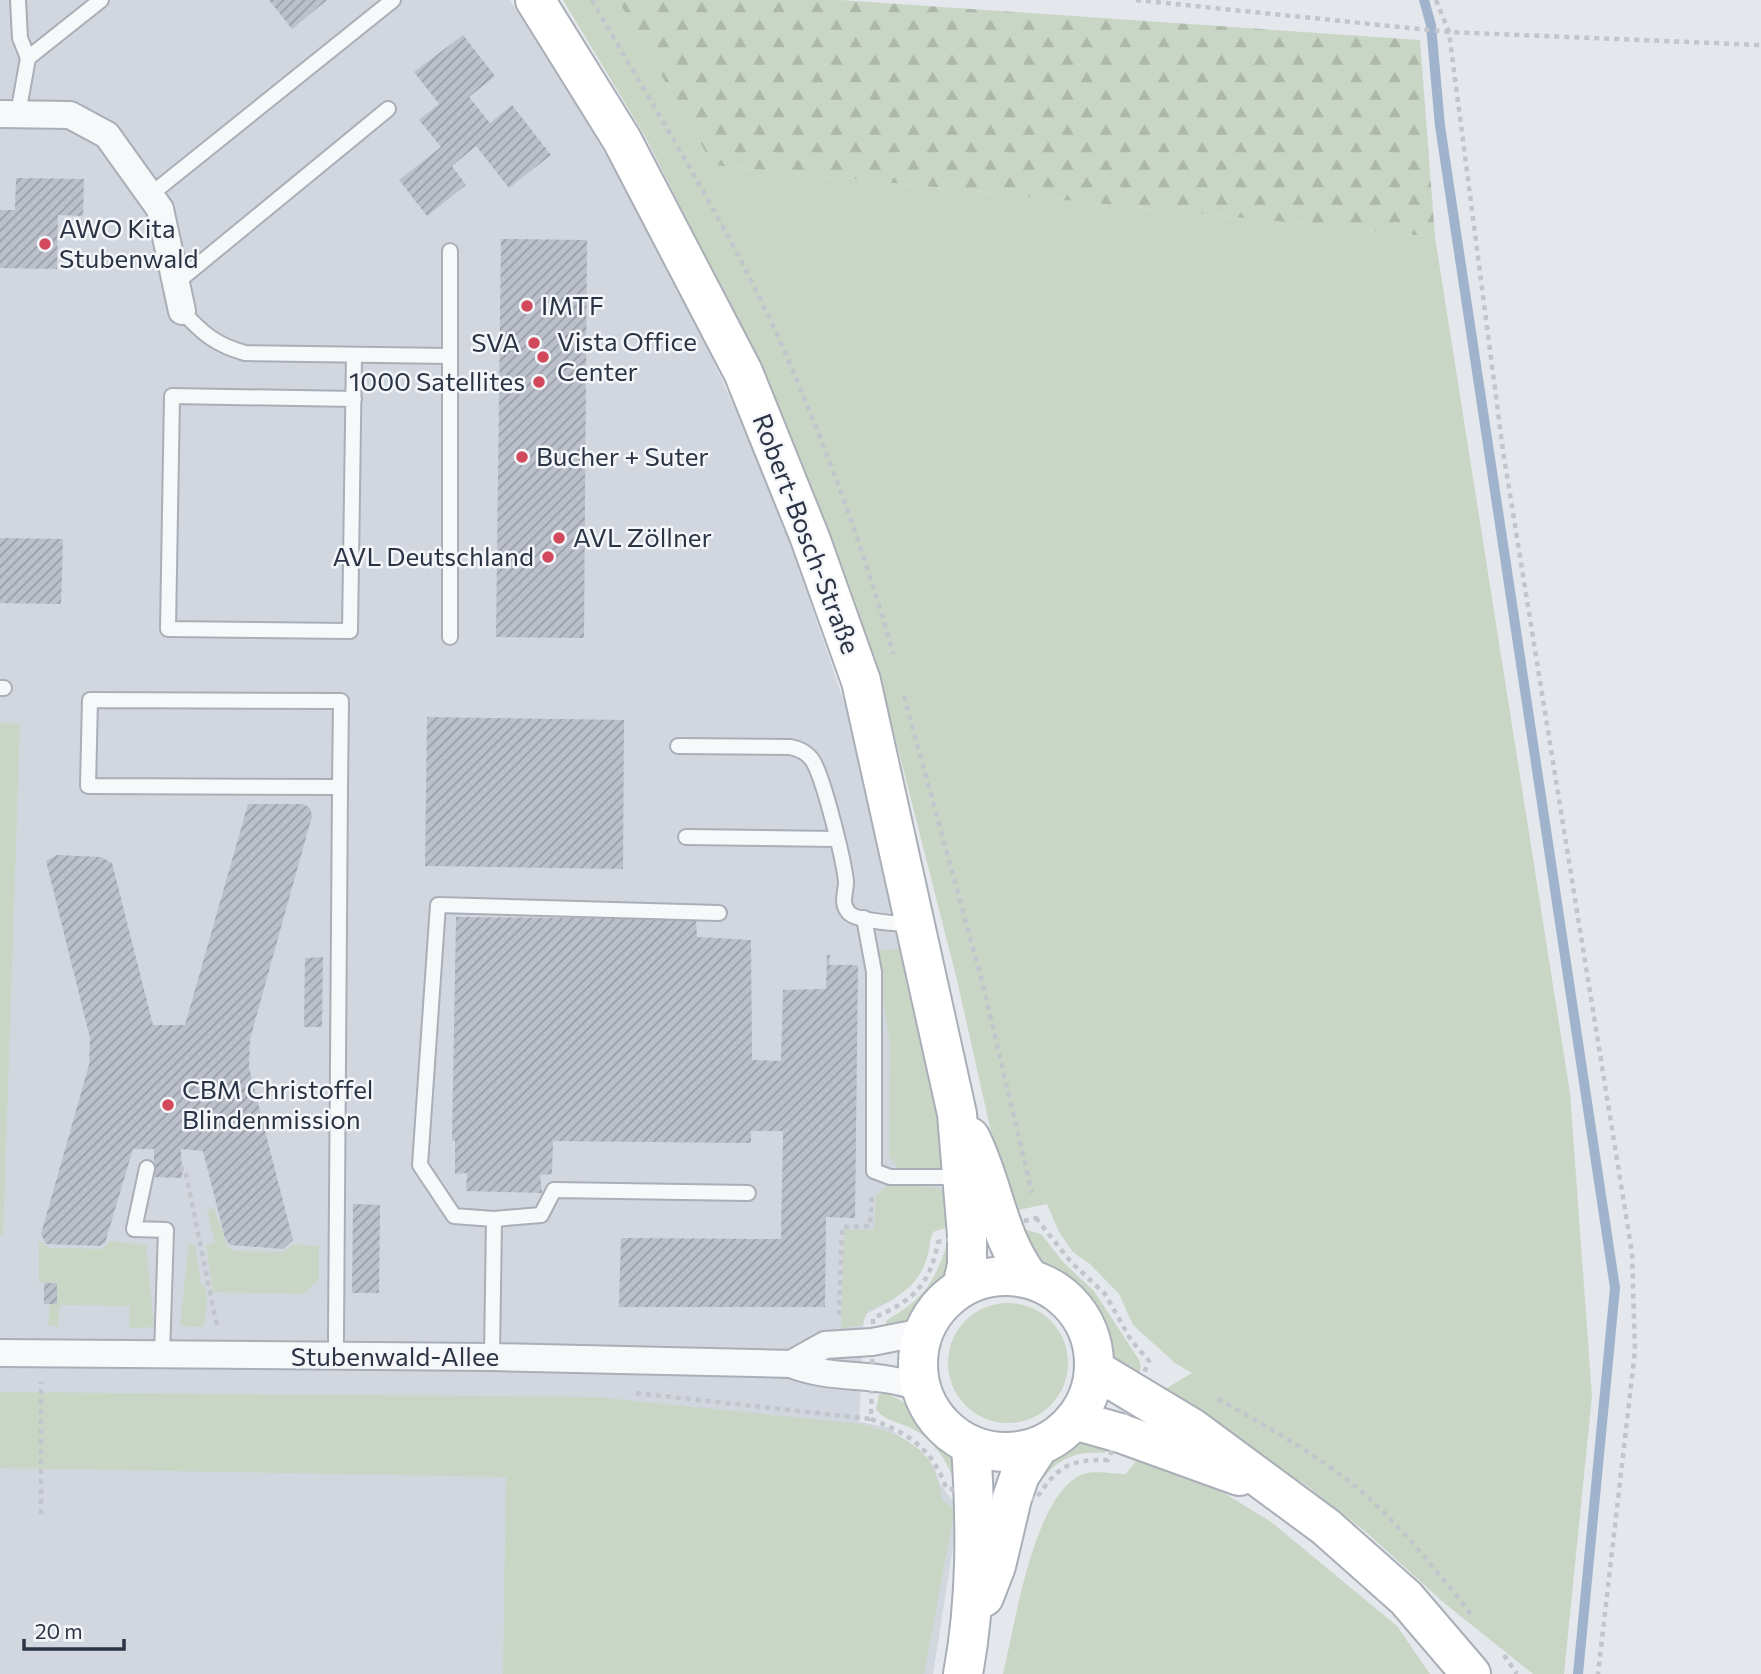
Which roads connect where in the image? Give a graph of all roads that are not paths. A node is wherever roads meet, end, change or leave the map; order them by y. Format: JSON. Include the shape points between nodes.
{"nodes":[{"id":1,"x":18,"y":0,"type":"edge"},
{"id":2,"x":101,"y":0,"type":"edge"},
{"id":3,"x":393,"y":0,"type":"edge"},
{"id":4,"x":535,"y":0,"type":"edge"},
{"id":5,"x":28,"y":58,"type":"junction"},
{"id":6,"x":388,"y":109,"type":"dead end"},
{"id":7,"x":9,"y":114,"type":"edge"},
{"id":8,"x":150,"y":195,"type":"junction"},
{"id":9,"x":450,"y":251,"type":"dead end"},
{"id":10,"x":176,"y":283,"type":"junction"},
{"id":11,"x":181,"y":311,"type":"joint"},
{"id":12,"x":354,"y":355,"type":"junction"},
{"id":13,"x":450,"y":356,"type":"junction"},
{"id":14,"x":354,"y":399,"type":"junction"},
{"id":15,"x":450,"y":637,"type":"dead end"},
{"id":16,"x":678,"y":746,"type":"dead end"},
{"id":17,"x":340,"y":787,"type":"junction"},
{"id":18,"x":685,"y":837,"type":"dead end"},
{"id":19,"x":836,"y":839,"type":"junction"},
{"id":20,"x":719,"y":913,"type":"dead end"},
{"id":21,"x":864,"y":918,"type":"junction"},
{"id":22,"x":918,"y":926,"type":"junction"},
{"id":23,"x":957,"y":1114,"type":"junction"},
{"id":24,"x":146,"y":1168,"type":"road end"},
{"id":25,"x":961,"y":1177,"type":"junction"},
{"id":26,"x":748,"y":1193,"type":"dead end"},
{"id":27,"x":494,"y":1219,"type":"junction"},
{"id":28,"x":984,"y":1231,"type":"junction"},
{"id":29,"x":1030,"y":1279,"type":"junction"},
{"id":30,"x":962,"y":1287,"type":"junction"},
{"id":31,"x":923,"y":1332,"type":"junction"},
{"id":32,"x":0,"y":1353,"type":"edge"},
{"id":33,"x":162,"y":1355,"type":"junction"},
{"id":34,"x":336,"y":1357,"type":"junction"},
{"id":35,"x":492,"y":1357,"type":"junction"},
{"id":36,"x":791,"y":1364,"type":"junction"},
{"id":37,"x":1094,"y":1369,"type":"junction"},
{"id":38,"x":920,"y":1388,"type":"junction"},
{"id":39,"x":1074,"y":1420,"type":"junction"},
{"id":40,"x":971,"y":1445,"type":"junction"},
{"id":41,"x":1039,"y":1446,"type":"junction"},
{"id":42,"x":1271,"y":1487,"type":"junction"},
{"id":43,"x":973,"y":1625,"type":"junction"},
{"id":44,"x":964,"y":1674,"type":"edge"},
{"id":45,"x":1471,"y":1674,"type":"edge"}],
"edges":[{"from":1,"to":5,"type":"lane","via":[[20,38]]},
{"from":2,"to":5,"type":"lane"},
{"from":3,"to":8,"type":"lane"},
{"from":4,"to":22,"type":"street","name":"Robert-Bosch-Straße","via":[[622,140],[743,372],[861,681]]},
{"from":5,"to":7,"type":"lane"},
{"from":6,"to":10,"type":"lane"},
{"from":7,"to":8,"type":"street","via":[[70,115],[107,135]]},
{"from":8,"to":10,"type":"street","via":[[160,209]]},
{"from":9,"to":13,"type":"lane"},
{"from":10,"to":11,"type":"street"},
{"from":11,"to":12,"type":"lane","via":[[221,347],[245,353]]},
{"from":12,"to":13,"type":"lane"},
{"from":12,"to":14,"type":"lane"},
{"from":13,"to":15,"type":"lane"},
{"from":14,"to":14,"type":"lane","via":[[350,631],[168,629],[172,396]]},
{"from":16,"to":19,"type":"lane","via":[[803,750],[815,765]]},
{"from":17,"to":17,"type":"lane","via":[[341,701],[90,700],[88,786]]},
{"from":17,"to":34,"type":"lane"},
{"from":18,"to":19,"type":"lane"},
{"from":19,"to":21,"type":"lane","via":[[846,882],[843,900],[848,912]]},
{"from":20,"to":27,"type":"lane","via":[[438,905],[420,1165],[454,1216]]},
{"from":21,"to":22,"type":"lane"},
{"from":21,"to":25,"type":"lane","via":[[874,972],[874,1171],[890,1177]]},
{"from":22,"to":23,"type":"street","name":"Robert-Bosch-Straße"},
{"from":23,"to":25,"type":"street","name":"Robert-Bosch-Straße"},
{"from":23,"to":28,"type":"street","name":"Robert-Bosch-Straße","via":[[982,1159]]},
{"from":24,"to":33,"type":"lane","via":[[134,1229],[166,1230]]},
{"from":25,"to":28,"type":"street","name":"Robert-Bosch-Straße"},
{"from":26,"to":27,"type":"lane","via":[[554,1190],[541,1215]]},
{"from":27,"to":35,"type":"lane"},
{"from":28,"to":29,"type":"street","name":"Robert-Bosch-Straße"},
{"from":28,"to":30,"type":"street","name":"Robert-Bosch-Straße"},
{"from":29,"to":30,"type":"street","name":"Robert-Bosch-Straße","via":[[1007,1275]]},
{"from":29,"to":37,"type":"street","name":"Robert-Bosch-Straße","via":[[1052,1288],[1070,1303],[1092,1345]]},
{"from":30,"to":31,"type":"street","name":"Robert-Bosch-Straße","via":[[939,1306]]},
{"from":31,"to":36,"type":"street","via":[[825,1345]]},
{"from":31,"to":38,"type":"street","name":"Robert-Bosch-Straße","via":[[917,1360]]},
{"from":32,"to":33,"type":"street","name":"Stubenwald-Allee"},
{"from":33,"to":34,"type":"street","name":"Stubenwald-Allee"},
{"from":34,"to":35,"type":"street","name":"Stubenwald-Allee"},
{"from":35,"to":36,"type":"street","name":"Stubenwald-Allee"},
{"from":36,"to":38,"type":"street","name":"Stubenwald-Allee","via":[[813,1373],[870,1375]]},
{"from":37,"to":39,"type":"street","name":"Robert-Bosch-Straße","via":[[1088,1396]]},
{"from":37,"to":42,"type":"street","via":[[1192,1428]]},
{"from":38,"to":40,"type":"street","name":"Robert-Bosch-Straße","via":[[939,1422]]},
{"from":39,"to":41,"type":"street","name":"Robert-Bosch-Straße"},
{"from":39,"to":42,"type":"street"},
{"from":40,"to":41,"type":"street","name":"Robert-Bosch-Straße","via":[[1016,1452]]},
{"from":40,"to":43,"type":"street","name":"Robert-Bosch-Straße"},
{"from":41,"to":43,"type":"street","name":"Robert-Bosch-Straße","via":[[1020,1475],[996,1566]]},
{"from":42,"to":45,"type":"street","via":[[1337,1535],[1386,1579]]},
{"from":43,"to":44,"type":"street","name":"Robert-Bosch-Straße"}]}
